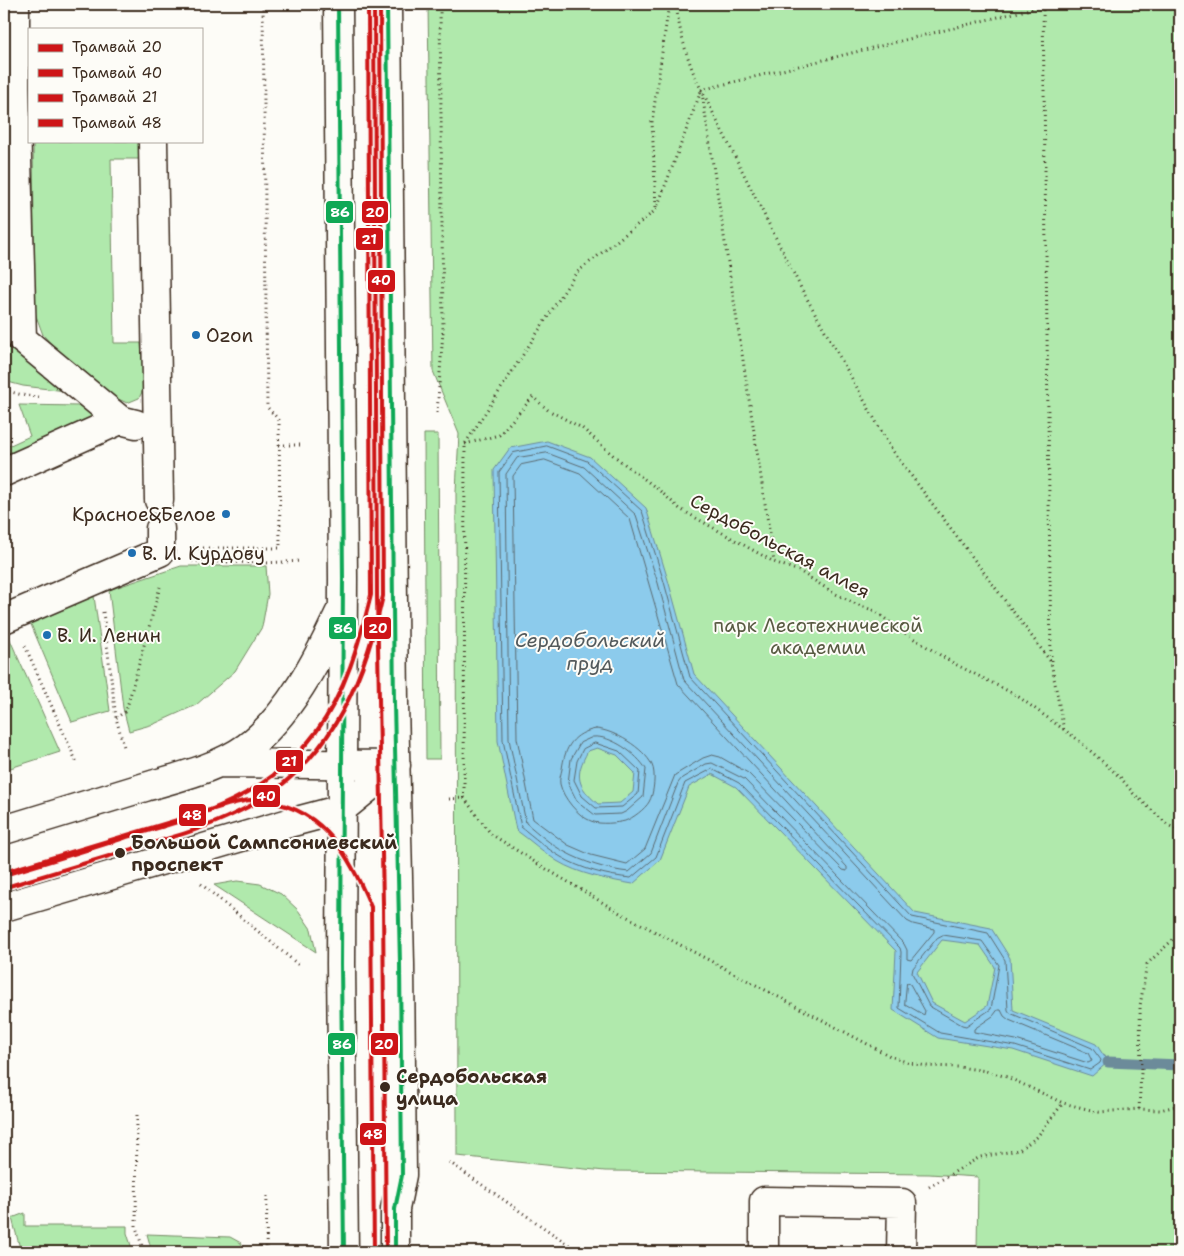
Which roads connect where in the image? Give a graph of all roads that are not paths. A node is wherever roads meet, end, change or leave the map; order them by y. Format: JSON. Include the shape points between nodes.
{"nodes":[{"id":1,"x":15,"y":4,"type":"edge"},
{"id":2,"x":338,"y":4,"type":"edge"},
{"id":3,"x":387,"y":4,"type":"edge"},
{"id":4,"x":16,"y":88,"type":"edge"},
{"id":5,"x":153,"y":142,"type":"edge"},
{"id":6,"x":120,"y":420,"type":"junction"},
{"id":7,"x":158,"y":428,"type":"junction"},
{"id":8,"x":4,"y":472,"type":"edge"},
{"id":9,"x":159,"y":500,"type":"dead end"},
{"id":10,"x":160,"y":540,"type":"road end"},
{"id":11,"x":343,"y":606,"type":"junction"},
{"id":12,"x":8,"y":618,"type":"edge"},
{"id":13,"x":219,"y":763,"type":"junction"},
{"id":14,"x":396,"y":764,"type":"junction"},
{"id":15,"x":342,"y":765,"type":"junction"},
{"id":16,"x":342,"y":809,"type":"junction"},
{"id":17,"x":4,"y":830,"type":"edge"},
{"id":18,"x":4,"y":907,"type":"edge"},
{"id":19,"x":344,"y":1252,"type":"edge"},
{"id":20,"x":395,"y":1252,"type":"edge"},
{"id":21,"x":764,"y":1252,"type":"edge"},
{"id":22,"x":901,"y":1252,"type":"edge"}],
"edges":[{"from":1,"to":4,"type":"main road"},
{"from":2,"to":11,"type":"main road"},
{"from":3,"to":14,"type":"main road"},
{"from":4,"to":6,"type":"main road","via":[[22,339]]},
{"from":5,"to":7,"type":"main road"},
{"from":6,"to":7,"type":"main road"},
{"from":6,"to":8,"type":"main road"},
{"from":7,"to":9,"type":"main road"},
{"from":10,"to":12,"type":"main road","via":[[99,579]]},
{"from":11,"to":13,"type":"main road","via":[[319,657],[273,722],[247,747]]},
{"from":11,"to":15,"type":"main road"},
{"from":13,"to":15,"type":"main road"},
{"from":13,"to":17,"type":"main road"},
{"from":14,"to":15,"type":"main road"},
{"from":14,"to":16,"type":"main road"},
{"from":14,"to":20,"type":"main road","via":[[402,1174],[395,1209]]},
{"from":15,"to":16,"type":"main road"},
{"from":16,"to":18,"type":"main road"},
{"from":16,"to":19,"type":"main road"},
{"from":21,"to":22,"type":"main road","via":[[764,1201],[902,1203]]}]}
